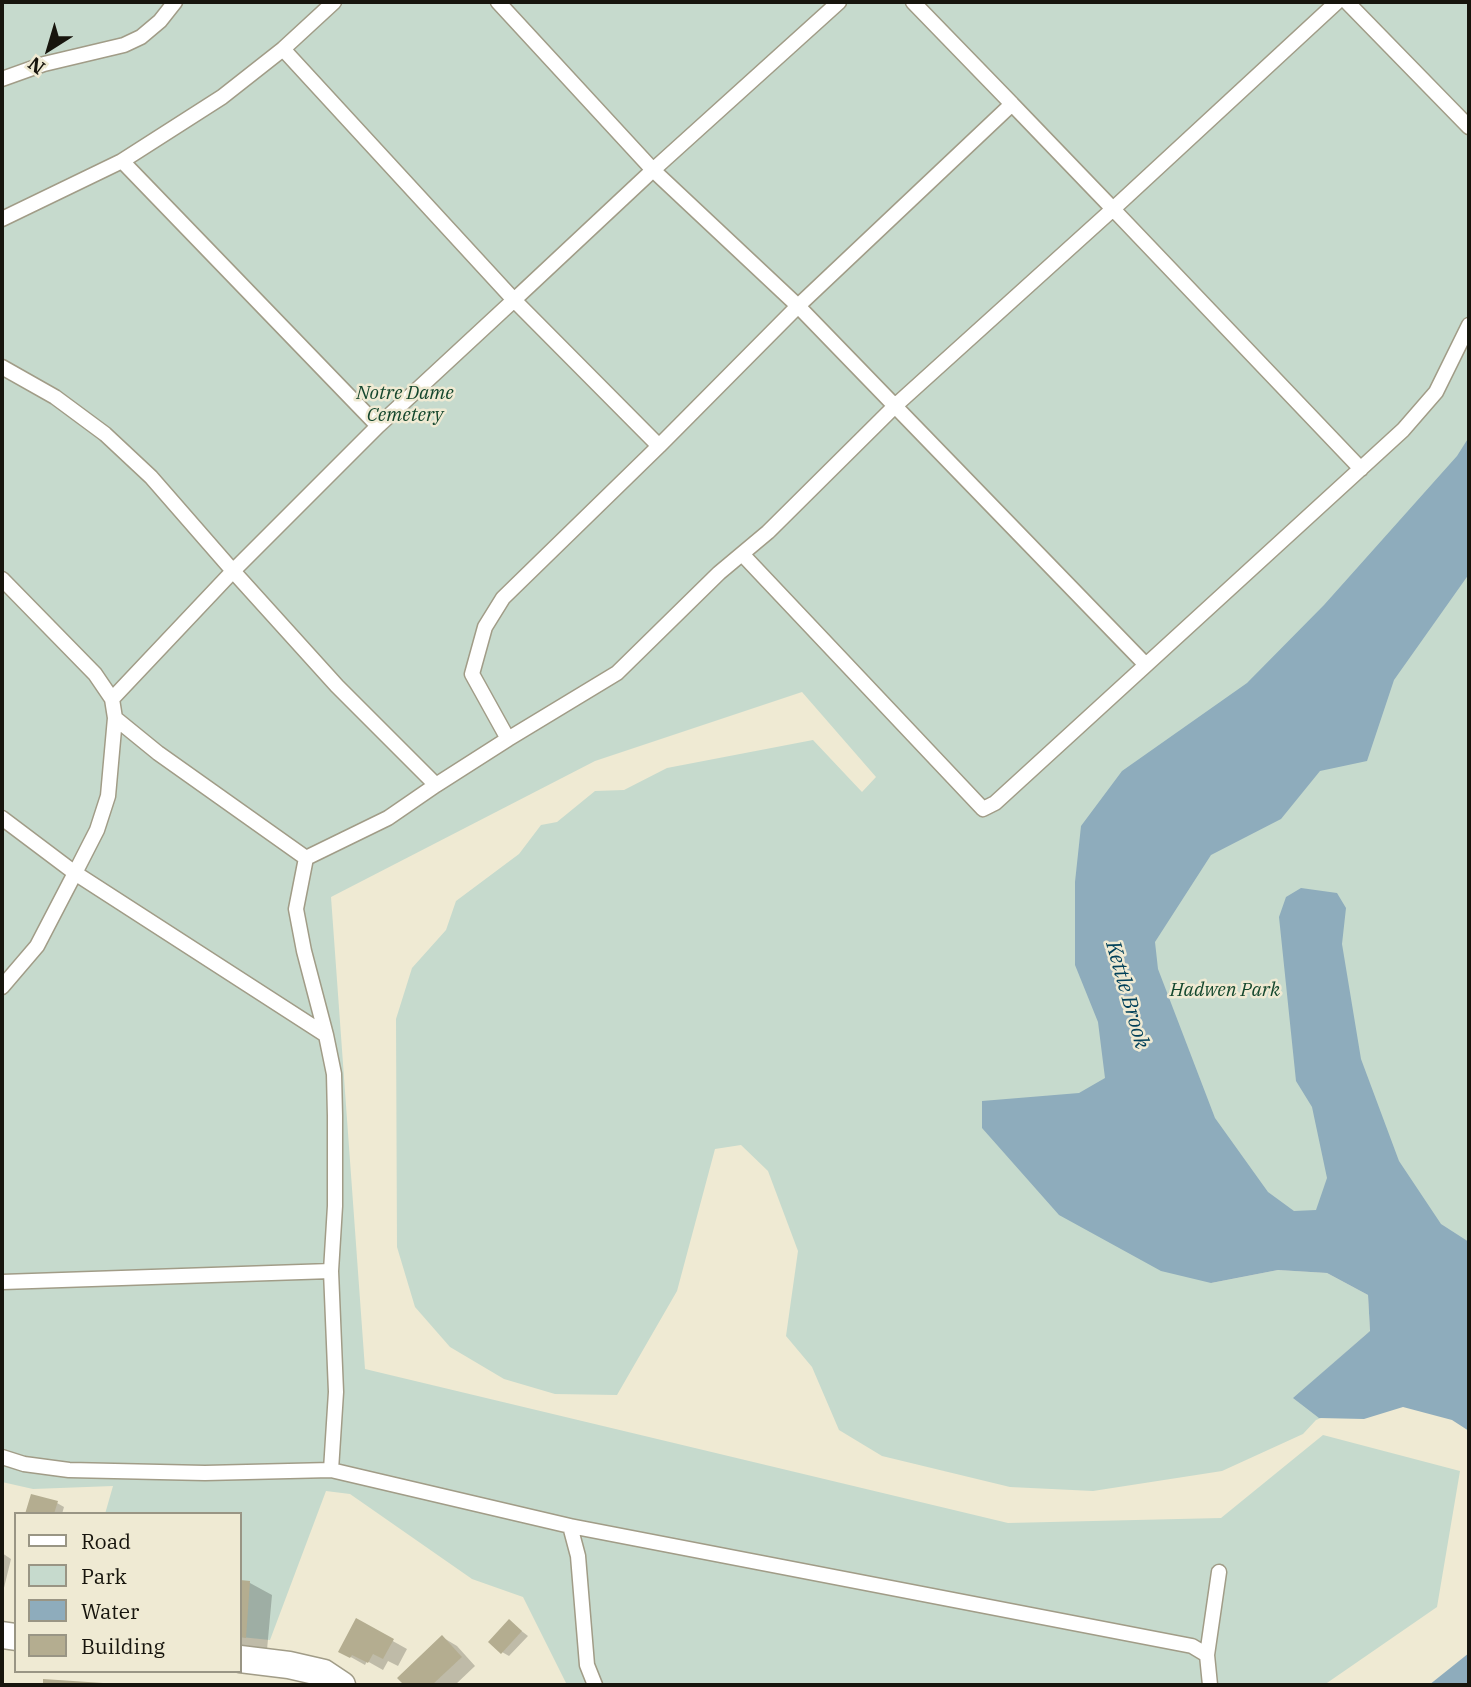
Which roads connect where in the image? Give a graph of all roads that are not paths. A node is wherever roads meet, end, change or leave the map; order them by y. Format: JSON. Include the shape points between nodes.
{"nodes":[{"id":1,"x":175,"y":2,"type":"edge"},
{"id":2,"x":334,"y":2,"type":"edge"},
{"id":3,"x":498,"y":2,"type":"edge"},
{"id":4,"x":839,"y":2,"type":"edge"},
{"id":5,"x":914,"y":2,"type":"edge"},
{"id":6,"x":1337,"y":2,"type":"edge"},
{"id":7,"x":1346,"y":2,"type":"edge"},
{"id":8,"x":283,"y":49,"type":"junction"},
{"id":9,"x":2,"y":79,"type":"edge"},
{"id":10,"x":1012,"y":104,"type":"junction"},
{"id":11,"x":1469,"y":127,"type":"edge"},
{"id":12,"x":122,"y":161,"type":"junction"},
{"id":13,"x":653,"y":170,"type":"junction"},
{"id":14,"x":1113,"y":209,"type":"junction"},
{"id":15,"x":2,"y":219,"type":"edge"},
{"id":16,"x":514,"y":300,"type":"junction"},
{"id":17,"x":798,"y":306,"type":"junction"},
{"id":18,"x":1469,"y":325,"type":"edge"},
{"id":19,"x":2,"y":367,"type":"edge"},
{"id":20,"x":896,"y":405,"type":"junction"},
{"id":21,"x":378,"y":426,"type":"junction"},
{"id":22,"x":659,"y":446,"type":"junction"},
{"id":23,"x":1362,"y":469,"type":"junction"},
{"id":24,"x":743,"y":555,"type":"junction"},
{"id":25,"x":233,"y":571,"type":"junction"},
{"id":26,"x":2,"y":579,"type":"edge"},
{"id":27,"x":1146,"y":666,"type":"junction"},
{"id":28,"x":111,"y":699,"type":"junction"},
{"id":29,"x":115,"y":718,"type":"junction"},
{"id":30,"x":508,"y":739,"type":"junction"},
{"id":31,"x":436,"y":785,"type":"junction"},
{"id":32,"x":2,"y":818,"type":"edge"},
{"id":33,"x":306,"y":858,"type":"junction"},
{"id":34,"x":75,"y":873,"type":"junction"},
{"id":35,"x":2,"y":987,"type":"edge"},
{"id":36,"x":326,"y":1035,"type":"junction"},
{"id":37,"x":331,"y":1271,"type":"junction"},
{"id":38,"x":2,"y":1282,"type":"edge"},
{"id":39,"x":2,"y":1457,"type":"edge"},
{"id":40,"x":331,"y":1470,"type":"junction"},
{"id":41,"x":570,"y":1526,"type":"junction"},
{"id":42,"x":1219,"y":1572,"type":"dead end"},
{"id":43,"x":1207,"y":1655,"type":"junction"},
{"id":44,"x":242,"y":1659,"type":"edge"},
{"id":45,"x":342,"y":1685,"type":"edge"},
{"id":46,"x":595,"y":1685,"type":"edge"},
{"id":47,"x":1210,"y":1685,"type":"edge"}],
"edges":[{"from":1,"to":9,"type":"lane","via":[[160,21],[124,45]]},
{"from":2,"to":8,"type":"lane"},
{"from":3,"to":13,"type":"lane"},
{"from":4,"to":13,"type":"lane"},
{"from":5,"to":10,"type":"lane"},
{"from":6,"to":14,"type":"lane"},
{"from":7,"to":11,"type":"lane"},
{"from":8,"to":12,"type":"lane","via":[[222,97]]},
{"from":8,"to":16,"type":"lane"},
{"from":10,"to":14,"type":"lane"},
{"from":10,"to":17,"type":"lane"},
{"from":12,"to":15,"type":"lane"},
{"from":12,"to":21,"type":"lane"},
{"from":13,"to":16,"type":"lane"},
{"from":13,"to":17,"type":"lane"},
{"from":14,"to":20,"type":"lane"},
{"from":14,"to":23,"type":"lane"},
{"from":16,"to":21,"type":"lane"},
{"from":16,"to":22,"type":"lane"},
{"from":17,"to":20,"type":"lane"},
{"from":17,"to":22,"type":"lane"},
{"from":18,"to":23,"type":"lane","via":[[1436,392]]},
{"from":19,"to":25,"type":"lane","via":[[55,397],[104,434],[151,477]]},
{"from":20,"to":24,"type":"lane"},
{"from":20,"to":27,"type":"lane"},
{"from":21,"to":25,"type":"lane"},
{"from":22,"to":30,"type":"lane","via":[[503,598],[485,627],[472,674]]},
{"from":23,"to":27,"type":"lane"},
{"from":24,"to":27,"type":"lane","via":[[983,809]]},
{"from":24,"to":30,"type":"lane","via":[[617,673]]},
{"from":25,"to":28,"type":"lane"},
{"from":25,"to":31,"type":"lane","via":[[337,686]]},
{"from":26,"to":28,"type":"lane","via":[[95,674]]},
{"from":28,"to":29,"type":"lane"},
{"from":29,"to":33,"type":"lane"},
{"from":29,"to":34,"type":"lane","via":[[108,796]]},
{"from":30,"to":31,"type":"lane"},
{"from":31,"to":33,"type":"lane","via":[[388,818]]},
{"from":32,"to":34,"type":"lane"},
{"from":33,"to":36,"type":"lane","via":[[296,909]]},
{"from":34,"to":35,"type":"lane","via":[[37,946]]},
{"from":34,"to":36,"type":"lane"},
{"from":36,"to":37,"type":"lane","via":[[334,1074],[335,1116]]},
{"from":37,"to":38,"type":"lane"},
{"from":37,"to":40,"type":"lane","via":[[336,1392]]},
{"from":39,"to":40,"type":"lane","via":[[69,1470]]},
{"from":40,"to":41,"type":"lane"},
{"from":41,"to":43,"type":"lane","via":[[1192,1646]]},
{"from":41,"to":46,"type":"lane","via":[[578,1556],[587,1665]]},
{"from":42,"to":43,"type":"lane"},
{"from":43,"to":47,"type":"lane"},
{"from":44,"to":45,"type":"street","via":[[324,1674]]}]}
